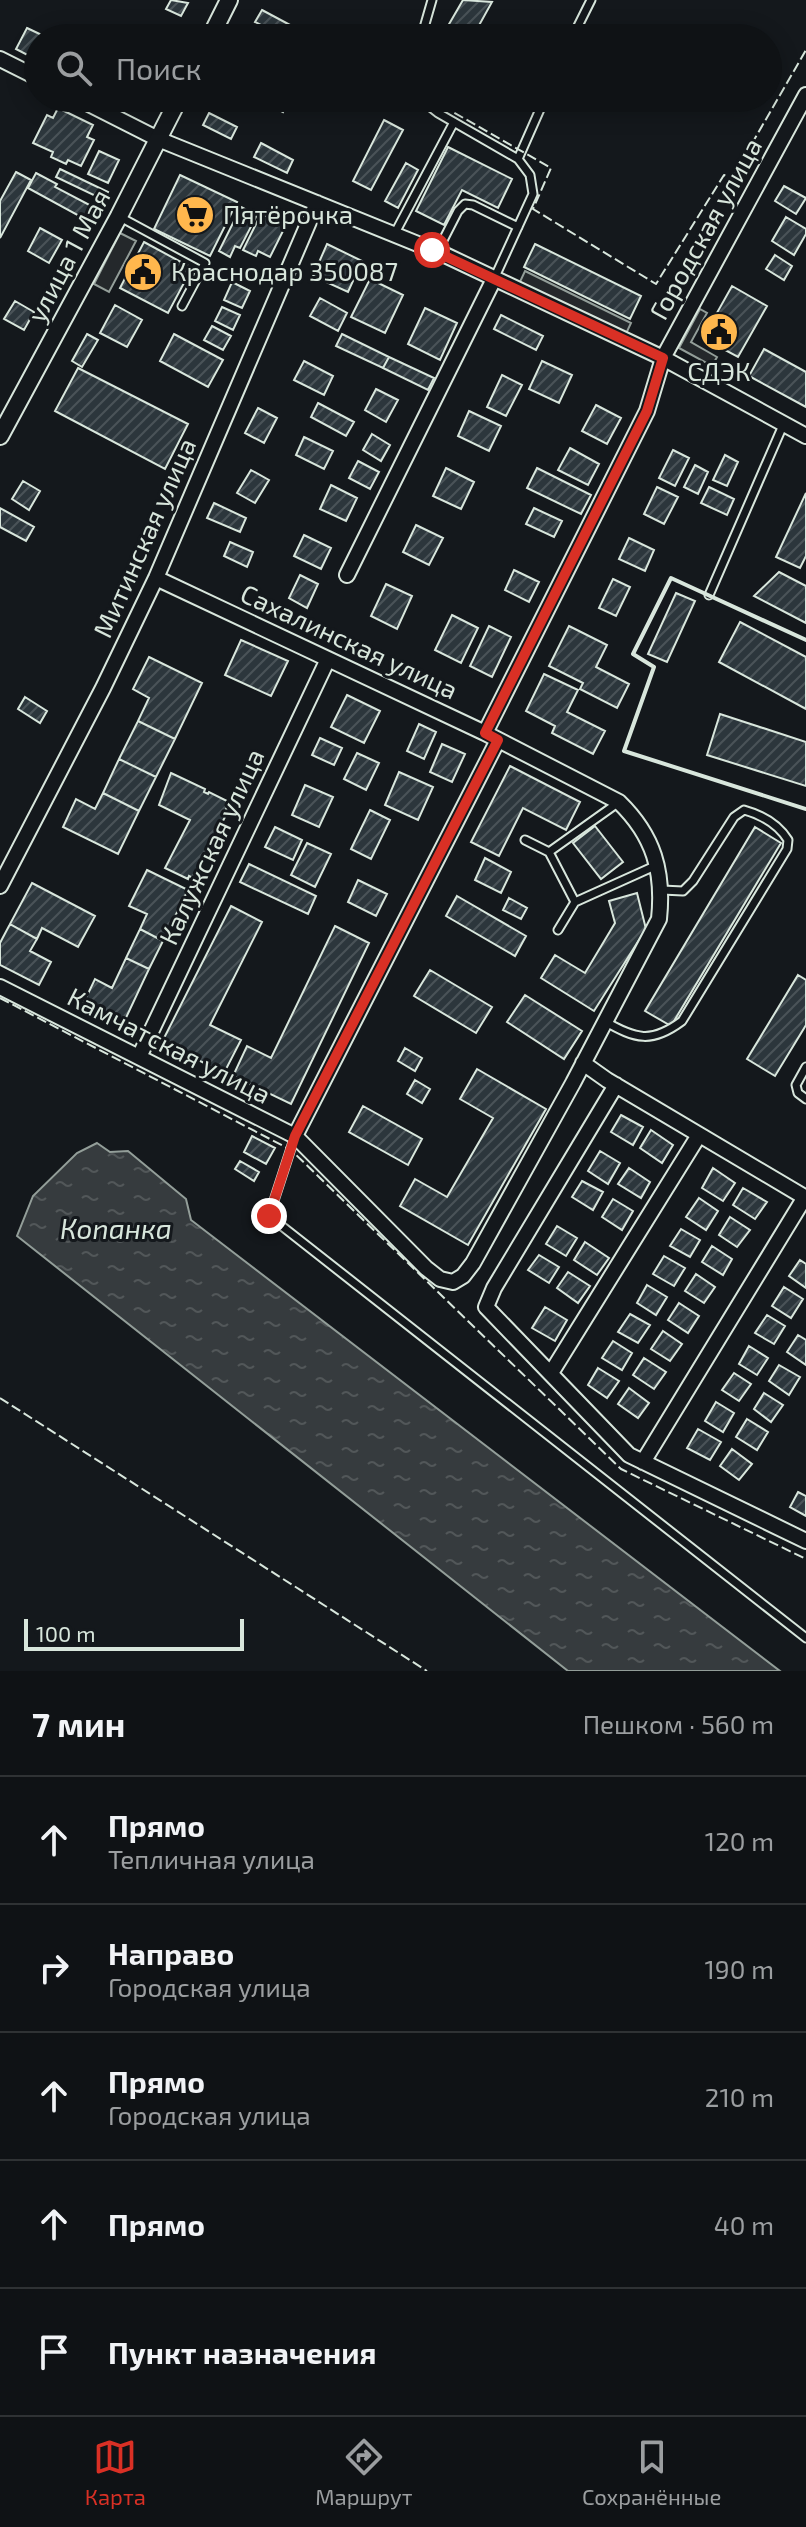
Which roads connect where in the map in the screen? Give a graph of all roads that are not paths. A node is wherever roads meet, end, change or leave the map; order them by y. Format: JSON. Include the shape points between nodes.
{"nodes":[{"id":1,"x":229,"y":0,"type":"edge"},
{"id":2,"x":432,"y":0,"type":"edge"},
{"id":3,"x":591,"y":0,"type":"edge"},
{"id":4,"x":217,"y":24,"type":"edge"},
{"id":5,"x":425,"y":24,"type":"edge"},
{"id":6,"x":579,"y":24,"type":"edge"},
{"id":7,"x":0,"y":59,"type":"edge"},
{"id":8,"x":24,"y":71,"type":"edge"},
{"id":9,"x":806,"y":95,"type":"edge"},
{"id":10,"x":105,"y":112,"type":"edge"},
{"id":11,"x":172,"y":112,"type":"edge"},
{"id":12,"x":436,"y":112,"type":"edge"},
{"id":13,"x":539,"y":112,"type":"edge"},
{"id":14,"x":454,"y":122,"type":"junction"},
{"id":15,"x":158,"y":139,"type":"junction"},
{"id":16,"x":518,"y":159,"type":"junction"},
{"id":17,"x":311,"y":200,"type":"junction"},
{"id":18,"x":119,"y":216,"type":"junction"},
{"id":19,"x":518,"y":227,"type":"junction"},
{"id":20,"x":395,"y":234,"type":"junction"},
{"id":21,"x":437,"y":252,"type":"junction"},
{"id":22,"x":494,"y":279,"type":"junction"},
{"id":23,"x":182,"y":306,"type":"dead end"},
{"id":24,"x":663,"y":358,"type":"junction"},
{"id":25,"x":784,"y":423,"type":"junction"},
{"id":26,"x":0,"y":436,"type":"edge"},
{"id":27,"x":806,"y":436,"type":"edge"},
{"id":28,"x":347,"y":575,"type":"dead end"},
{"id":29,"x":156,"y":578,"type":"junction"},
{"id":30,"x":709,"y":595,"type":"dead end"},
{"id":31,"x":328,"y":659,"type":"junction"},
{"id":32,"x":492,"y":737,"type":"junction"},
{"id":33,"x":619,"y":802,"type":"junction"},
{"id":34,"x":525,"y":840,"type":"dead end"},
{"id":35,"x":549,"y":852,"type":"junction"},
{"id":36,"x":657,"y":865,"type":"junction"},
{"id":37,"x":0,"y":886,"type":"edge"},
{"id":38,"x":662,"y":890,"type":"junction"},
{"id":39,"x":575,"y":902,"type":"junction"},
{"id":40,"x":558,"y":930,"type":"dead end"},
{"id":41,"x":0,"y":987,"type":"edge"},
{"id":42,"x":604,"y":1021,"type":"junction"},
{"id":43,"x":139,"y":1057,"type":"junction"},
{"id":44,"x":583,"y":1063,"type":"junction"},
{"id":45,"x":806,"y":1067,"type":"edge"},
{"id":46,"x":616,"y":1085,"type":"junction"},
{"id":47,"x":806,"y":1099,"type":"edge"},
{"id":48,"x":699,"y":1135,"type":"junction"},
{"id":49,"x":295,"y":1136,"type":"junction"},
{"id":50,"x":805,"y":1198,"type":"edge"},
{"id":51,"x":453,"y":1282,"type":"joint"},
{"id":52,"x":551,"y":1373,"type":"junction"},
{"id":53,"x":643,"y":1462,"type":"junction"},
{"id":54,"x":806,"y":1541,"type":"edge"},
{"id":55,"x":806,"y":1638,"type":"edge"}],
"edges":[{"from":1,"to":4,"type":"street"},
{"from":2,"to":5,"type":"lane"},
{"from":3,"to":6,"type":"lane"},
{"from":7,"to":8,"type":"street"},
{"from":9,"to":24,"type":"street","name":"Городская улица"},
{"from":10,"to":15,"type":"street"},
{"from":11,"to":15,"type":"street","name":"улица 1 Мая"},
{"from":12,"to":14,"type":"lane"},
{"from":13,"to":16,"type":"lane"},
{"from":14,"to":16,"type":"lane"},
{"from":14,"to":20,"type":"lane"},
{"from":15,"to":17,"type":"street"},
{"from":15,"to":18,"type":"street","name":"улица 1 Мая"},
{"from":16,"to":19,"type":"lane","via":[[530,175],[533,194]]},
{"from":17,"to":20,"type":"street"},
{"from":17,"to":29,"type":"street","name":"Митинская улица"},
{"from":18,"to":23,"type":"lane","via":[[205,263]]},
{"from":18,"to":26,"type":"street","name":"улица 1 Мая"},
{"from":19,"to":21,"type":"lane","via":[[465,204]]},
{"from":19,"to":22,"type":"lane"},
{"from":20,"to":21,"type":"street"},
{"from":21,"to":22,"type":"street"},
{"from":22,"to":24,"type":"street"},
{"from":22,"to":28,"type":"street"},
{"from":24,"to":25,"type":"street"},
{"from":24,"to":32,"type":"street","name":"Городская улица","via":[[647,411]]},
{"from":25,"to":27,"type":"street"},
{"from":25,"to":30,"type":"lane"},
{"from":29,"to":31,"type":"street","name":"Сахалинская улица"},
{"from":29,"to":37,"type":"street","name":"Митинская улица"},
{"from":31,"to":32,"type":"street","name":"Сахалинская улица"},
{"from":31,"to":43,"type":"street","name":"Калужская улица"},
{"from":32,"to":33,"type":"street","name":"Сахалинская улица"},
{"from":32,"to":49,"type":"street","name":"Городская улица"},
{"from":33,"to":35,"type":"lane"},
{"from":33,"to":36,"type":"street","name":"Сахалинская улица","via":[[637,820]]},
{"from":34,"to":35,"type":"lane"},
{"from":35,"to":39,"type":"lane"},
{"from":36,"to":38,"type":"street","name":"Сахалинская улица"},
{"from":36,"to":39,"type":"lane"},
{"from":38,"to":42,"type":"street","name":"Сахалинская улица","via":[[659,919]]},
{"from":38,"to":42,"type":"lane","via":[[683,891],[744,810],[781,829],[788,840],[682,1021],[642,1037]]},
{"from":39,"to":40,"type":"lane"},
{"from":41,"to":43,"type":"street","name":"Камчатская улица"},
{"from":42,"to":44,"type":"street","name":"Сахалинская улица"},
{"from":43,"to":49,"type":"street","name":"Камчатская улица"},
{"from":44,"to":46,"type":"street"},
{"from":44,"to":51,"type":"street","name":"Сахалинская улица","via":[[473,1263]]},
{"from":45,"to":47,"type":"lane","via":[[796,1085]]},
{"from":46,"to":48,"type":"street"},
{"from":46,"to":52,"type":"street","via":[[486,1307]]},
{"from":48,"to":50,"type":"street"},
{"from":48,"to":52,"type":"street"},
{"from":49,"to":51,"type":"street","name":"Камчатская улица","via":[[426,1268]]},
{"from":49,"to":55,"type":"lane","via":[[269,1216]]},
{"from":50,"to":53,"type":"street"},
{"from":52,"to":53,"type":"street","via":[[629,1455]]},
{"from":53,"to":54,"type":"street"}]}
